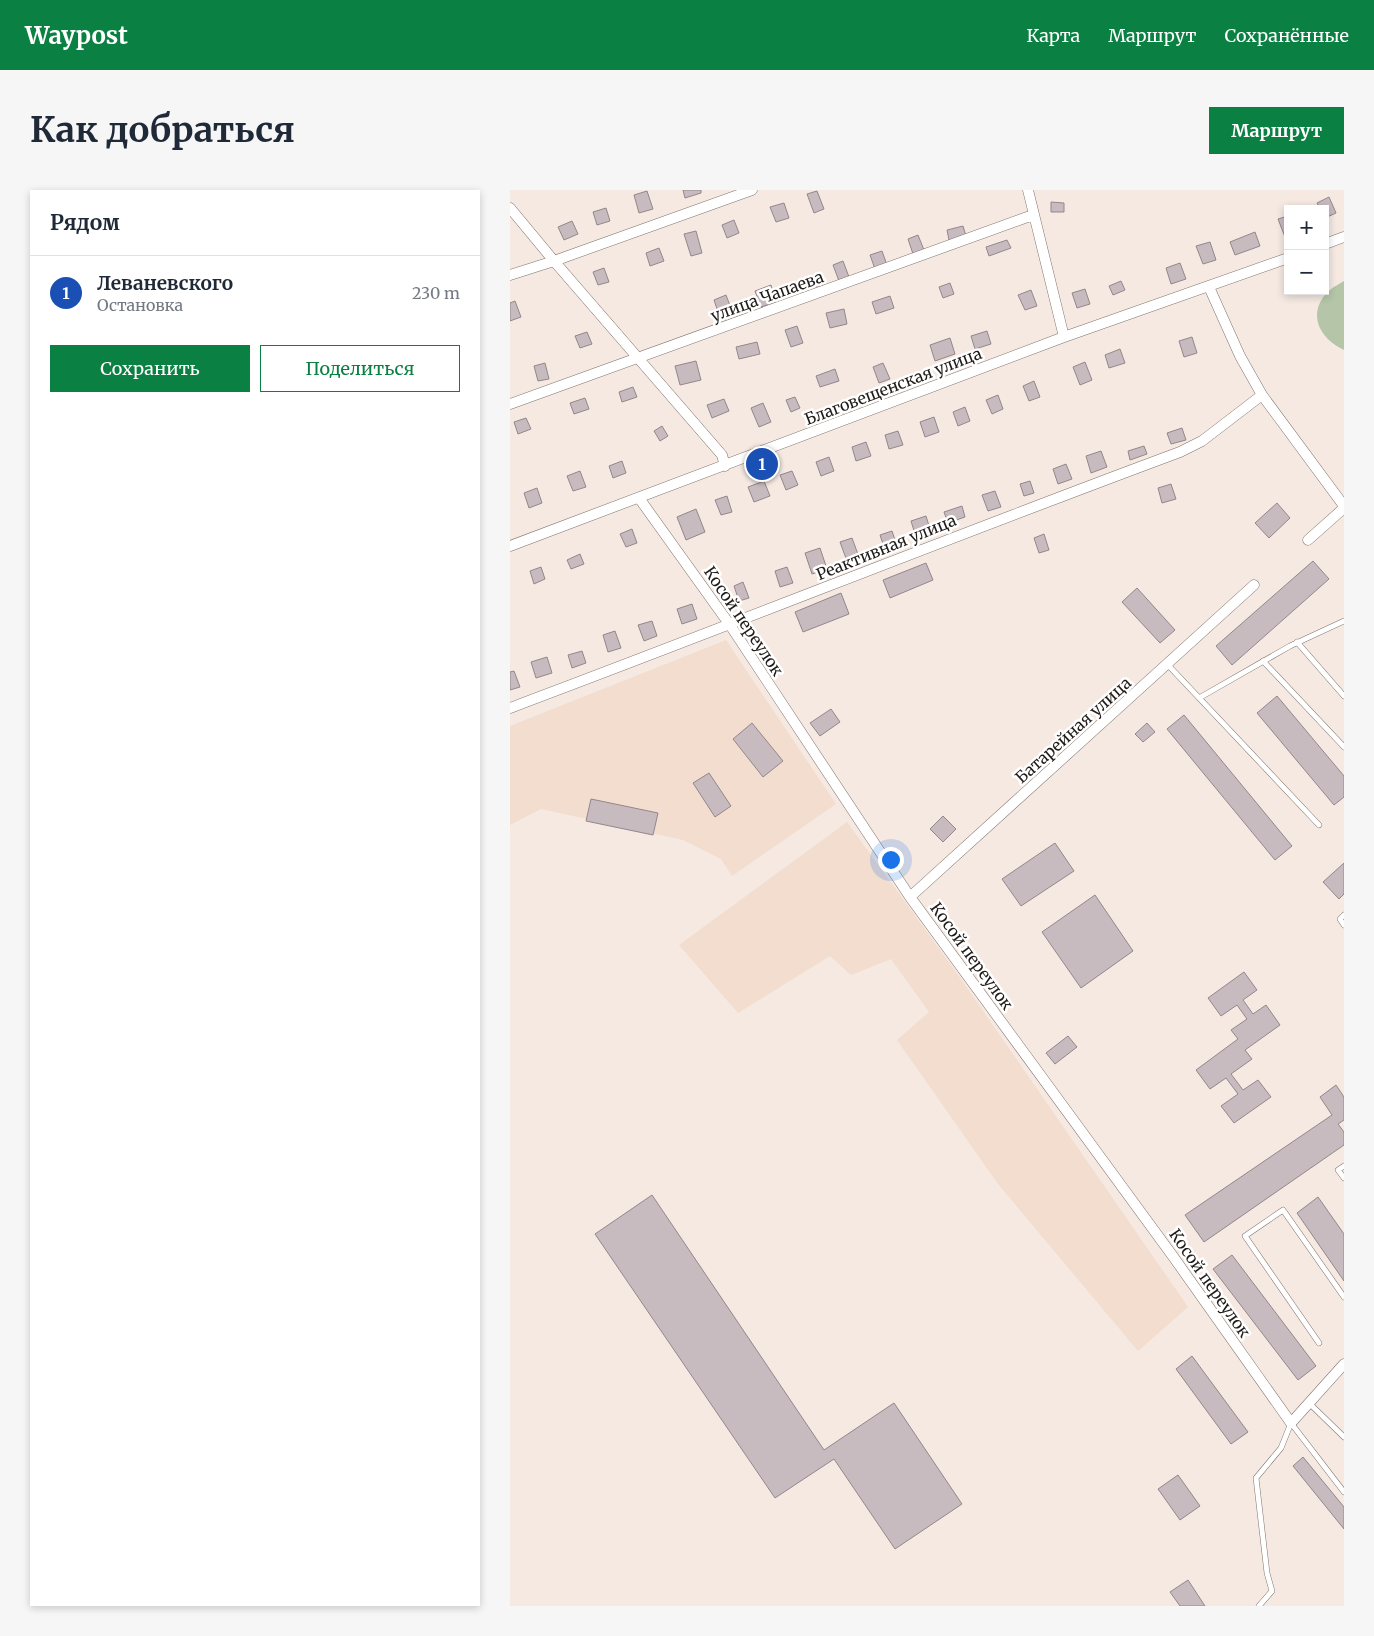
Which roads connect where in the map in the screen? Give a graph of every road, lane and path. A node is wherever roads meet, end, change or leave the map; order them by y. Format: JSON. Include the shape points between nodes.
{"nodes":[{"id":1,"x":752,"y":190,"type":"edge"},
{"id":2,"x":1028,"y":190,"type":"edge"},
{"id":3,"x":510,"y":208,"type":"edge"},
{"id":4,"x":1033,"y":215,"type":"junction"},
{"id":5,"x":1344,"y":237,"type":"edge"},
{"id":6,"x":1329,"y":243,"type":"edge"},
{"id":7,"x":1284,"y":259,"type":"edge"},
{"id":8,"x":554,"y":261,"type":"junction"},
{"id":9,"x":510,"y":275,"type":"edge"},
{"id":10,"x":1208,"y":287,"type":"junction"},
{"id":11,"x":1064,"y":337,"type":"junction"},
{"id":12,"x":639,"y":359,"type":"junction"},
{"id":13,"x":1262,"y":395,"type":"junction"},
{"id":14,"x":510,"y":404,"type":"edge"},
{"id":15,"x":725,"y":466,"type":"junction"},
{"id":16,"x":639,"y":498,"type":"junction"},
{"id":17,"x":1344,"y":507,"type":"edge"},
{"id":18,"x":1308,"y":540,"type":"dead end"},
{"id":19,"x":510,"y":546,"type":"edge"},
{"id":20,"x":1254,"y":585,"type":"dead end"},
{"id":21,"x":1344,"y":621,"type":"edge"},
{"id":22,"x":730,"y":625,"type":"junction"},
{"id":23,"x":1298,"y":642,"type":"junction"},
{"id":24,"x":1264,"y":661,"type":"junction"},
{"id":25,"x":1168,"y":664,"type":"junction"},
{"id":26,"x":1344,"y":696,"type":"edge"},
{"id":27,"x":1199,"y":698,"type":"junction"},
{"id":28,"x":510,"y":708,"type":"edge"},
{"id":29,"x":1344,"y":747,"type":"edge"},
{"id":30,"x":1319,"y":825,"type":"dead end"},
{"id":31,"x":910,"y":897,"type":"junction"},
{"id":32,"x":1344,"y":915,"type":"edge"},
{"id":33,"x":1344,"y":925,"type":"edge"},
{"id":34,"x":1344,"y":1166,"type":"edge"},
{"id":35,"x":1344,"y":1178,"type":"edge"},
{"id":36,"x":1344,"y":1297,"type":"edge"},
{"id":37,"x":1319,"y":1343,"type":"dead end"},
{"id":38,"x":1344,"y":1364,"type":"edge"},
{"id":39,"x":1309,"y":1403,"type":"junction"},
{"id":40,"x":1291,"y":1423,"type":"junction"},
{"id":41,"x":1344,"y":1437,"type":"edge"},
{"id":42,"x":1344,"y":1492,"type":"edge"},
{"id":43,"x":1259,"y":1606,"type":"edge"}],
"edges":[{"from":1,"to":8,"type":"street"},
{"from":2,"to":4,"type":"street"},
{"from":3,"to":8,"type":"street"},
{"from":4,"to":11,"type":"street"},
{"from":4,"to":12,"type":"street","name":"улица Чапаева"},
{"from":5,"to":6,"type":"street"},
{"from":7,"to":10,"type":"street","name":"Благовещенская улица"},
{"from":8,"to":9,"type":"street"},
{"from":8,"to":12,"type":"street"},
{"from":10,"to":11,"type":"street","name":"Благовещенская улица"},
{"from":10,"to":13,"type":"street"},
{"from":11,"to":15,"type":"street","name":"Благовещенская улица"},
{"from":12,"to":14,"type":"street","name":"улица Чапаева"},
{"from":12,"to":15,"type":"street","via":[[722,455]]},
{"from":13,"to":17,"type":"street"},
{"from":13,"to":22,"type":"street","name":"Реактивная улица","via":[[1202,441],[1180,452],[974,528]]},
{"from":15,"to":16,"type":"street","name":"Благовещенская улица"},
{"from":16,"to":19,"type":"street","name":"Благовещенская улица"},
{"from":16,"to":22,"type":"street","name":"Косой переулок"},
{"from":17,"to":18,"type":"street"},
{"from":20,"to":25,"type":"street","name":"Батарейная улица"},
{"from":21,"to":23,"type":"lane"},
{"from":22,"to":28,"type":"street","name":"Реактивная улица"},
{"from":22,"to":31,"type":"street","name":"Косой переулок"},
{"from":23,"to":24,"type":"lane"},
{"from":23,"to":26,"type":"lane"},
{"from":24,"to":27,"type":"lane"},
{"from":24,"to":29,"type":"lane"},
{"from":25,"to":27,"type":"lane"},
{"from":25,"to":31,"type":"street","name":"Батарейная улица"},
{"from":27,"to":30,"type":"lane"},
{"from":31,"to":40,"type":"street","name":"Косой переулок"},
{"from":32,"to":33,"type":"lane","via":[[1340,919]]},
{"from":34,"to":35,"type":"lane","via":[[1338,1170]]},
{"from":36,"to":37,"type":"lane","via":[[1283,1210],[1245,1236]]},
{"from":38,"to":39,"type":"street"},
{"from":39,"to":40,"type":"street"},
{"from":39,"to":41,"type":"lane"},
{"from":40,"to":42,"type":"lane"},
{"from":40,"to":43,"type":"lane","via":[[1281,1448],[1256,1478],[1272,1591]]}]}
